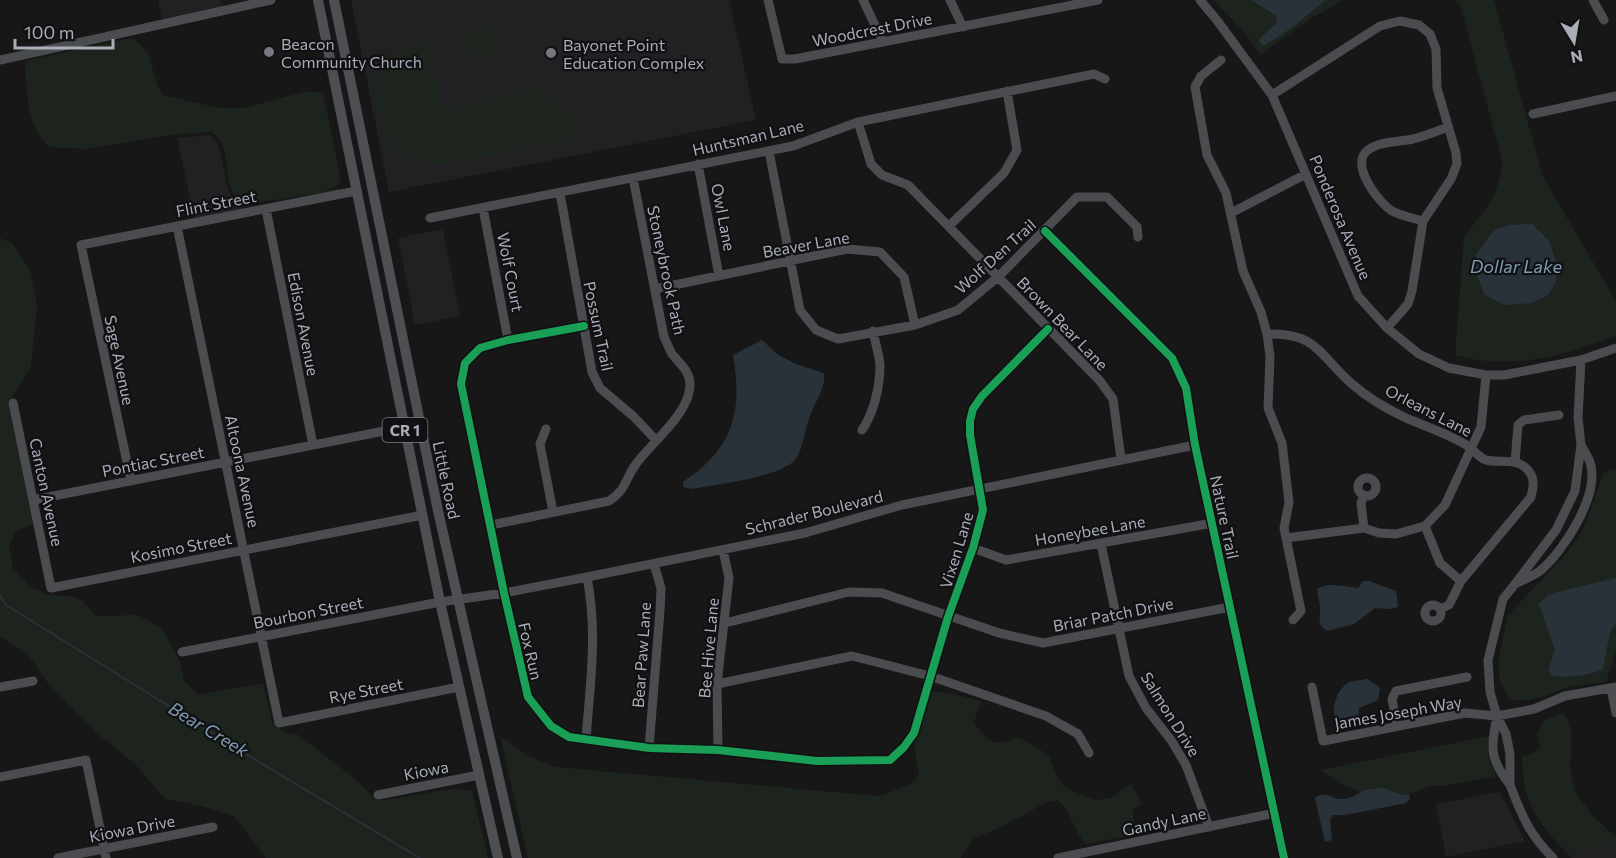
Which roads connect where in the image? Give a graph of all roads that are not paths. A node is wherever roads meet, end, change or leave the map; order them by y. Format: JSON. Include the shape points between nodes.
{"nodes":[{"id":1,"x":271,"y":0,"type":"edge"},
{"id":2,"x":318,"y":0,"type":"edge"},
{"id":3,"x":334,"y":0,"type":"edge"},
{"id":4,"x":768,"y":0,"type":"edge"},
{"id":5,"x":863,"y":0,"type":"edge"},
{"id":6,"x":950,"y":0,"type":"edge"},
{"id":7,"x":1035,"y":0,"type":"edge"},
{"id":8,"x":1098,"y":0,"type":"edge"},
{"id":9,"x":1200,"y":0,"type":"edge"},
{"id":10,"x":1593,"y":0,"type":"edge"},
{"id":11,"x":1040,"y":10,"type":"junction"},
{"id":12,"x":1604,"y":20,"type":"dead end"},
{"id":13,"x":963,"y":27,"type":"junction"},
{"id":14,"x":883,"y":42,"type":"junction"},
{"id":15,"x":0,"y":60,"type":"edge"},
{"id":16,"x":1221,"y":60,"type":"dead end"},
{"id":17,"x":1104,"y":79,"type":"dead end"},
{"id":18,"x":1007,"y":91,"type":"junction"},
{"id":19,"x":1272,"y":95,"type":"junction"},
{"id":20,"x":1616,"y":96,"type":"edge"},
{"id":21,"x":1533,"y":114,"type":"dead end"},
{"id":22,"x":858,"y":122,"type":"junction"},
{"id":23,"x":1448,"y":127,"type":"junction"},
{"id":24,"x":769,"y":151,"type":"junction"},
{"id":25,"x":698,"y":164,"type":"junction"},
{"id":26,"x":1306,"y":174,"type":"junction"},
{"id":27,"x":633,"y":178,"type":"junction"},
{"id":28,"x":356,"y":191,"type":"junction"},
{"id":29,"x":560,"y":193,"type":"junction"},
{"id":30,"x":483,"y":208,"type":"junction"},
{"id":31,"x":266,"y":209,"type":"junction"},
{"id":32,"x":1232,"y":213,"type":"junction"},
{"id":33,"x":430,"y":218,"type":"dead end"},
{"id":34,"x":1423,"y":221,"type":"junction"},
{"id":35,"x":177,"y":226,"type":"junction"},
{"id":36,"x":949,"y":226,"type":"junction"},
{"id":37,"x":1045,"y":231,"type":"junction"},
{"id":38,"x":1138,"y":237,"type":"dead end"},
{"id":39,"x":81,"y":245,"type":"joint"},
{"id":40,"x":790,"y":261,"type":"junction"},
{"id":41,"x":719,"y":276,"type":"junction"},
{"id":42,"x":998,"y":277,"type":"junction"},
{"id":43,"x":654,"y":289,"type":"junction"},
{"id":44,"x":915,"y":325,"type":"junction"},
{"id":45,"x":584,"y":326,"type":"junction"},
{"id":46,"x":1387,"y":328,"type":"junction"},
{"id":47,"x":1048,"y":329,"type":"junction"},
{"id":48,"x":873,"y":331,"type":"junction"},
{"id":49,"x":1267,"y":334,"type":"junction"},
{"id":50,"x":508,"y":340,"type":"junction"},
{"id":51,"x":1616,"y":348,"type":"edge"},
{"id":52,"x":1581,"y":360,"type":"junction"},
{"id":53,"x":1486,"y":375,"type":"junction"},
{"id":54,"x":13,"y":403,"type":"dead end"},
{"id":55,"x":1560,"y":415,"type":"dead end"},
{"id":56,"x":420,"y":424,"type":"junction"},
{"id":57,"x":404,"y":427,"type":"junction"},
{"id":58,"x":546,"y":429,"type":"dead end"},
{"id":59,"x":862,"y":430,"type":"dead end"},
{"id":60,"x":656,"y":440,"type":"junction"},
{"id":61,"x":313,"y":445,"type":"junction"},
{"id":62,"x":1195,"y":445,"type":"junction"},
{"id":63,"x":1581,"y":445,"type":"junction"},
{"id":64,"x":1470,"y":447,"type":"junction"},
{"id":65,"x":1121,"y":459,"type":"junction"},
{"id":66,"x":225,"y":462,"type":"junction"},
{"id":67,"x":1515,"y":462,"type":"junction"},
{"id":68,"x":131,"y":481,"type":"junction"},
{"id":69,"x":980,"y":490,"type":"junction"},
{"id":70,"x":1364,"y":495,"type":"dead end"},
{"id":71,"x":33,"y":500,"type":"junction"},
{"id":72,"x":553,"y":512,"type":"junction"},
{"id":73,"x":423,"y":515,"type":"junction"},
{"id":74,"x":1213,"y":523,"type":"junction"},
{"id":75,"x":491,"y":525,"type":"junction"},
{"id":76,"x":1425,"y":526,"type":"junction"},
{"id":77,"x":1364,"y":528,"type":"junction"},
{"id":78,"x":1286,"y":538,"type":"junction"},
{"id":79,"x":1101,"y":544,"type":"junction"},
{"id":80,"x":973,"y":548,"type":"junction"},
{"id":81,"x":244,"y":550,"type":"junction"},
{"id":82,"x":723,"y":550,"type":"junction"},
{"id":83,"x":654,"y":564,"type":"junction"},
{"id":84,"x":587,"y":577,"type":"junction"},
{"id":85,"x":1461,"y":581,"type":"junction"},
{"id":86,"x":1515,"y":584,"type":"junction"},
{"id":87,"x":51,"y":588,"type":"joint"},
{"id":88,"x":504,"y":593,"type":"junction"},
{"id":89,"x":458,"y":600,"type":"junction"},
{"id":90,"x":440,"y":602,"type":"junction"},
{"id":91,"x":1230,"y":607,"type":"junction"},
{"id":92,"x":1440,"y":609,"type":"dead end"},
{"id":93,"x":948,"y":617,"type":"junction"},
{"id":94,"x":1293,"y":620,"type":"dead end"},
{"id":95,"x":725,"y":623,"type":"junction"},
{"id":96,"x":1119,"y":628,"type":"junction"},
{"id":97,"x":261,"y":636,"type":"junction"},
{"id":98,"x":182,"y":652,"type":"dead end"},
{"id":99,"x":930,"y":676,"type":"junction"},
{"id":100,"x":1467,"y":677,"type":"dead end"},
{"id":101,"x":33,"y":681,"type":"dead end"},
{"id":102,"x":717,"y":684,"type":"junction"},
{"id":103,"x":0,"y":687,"type":"edge"},
{"id":104,"x":459,"y":687,"type":"junction"},
{"id":105,"x":1312,"y":687,"type":"dead end"},
{"id":106,"x":1614,"y":687,"type":"edge"},
{"id":107,"x":1616,"y":713,"type":"edge"},
{"id":108,"x":1497,"y":716,"type":"junction"},
{"id":109,"x":279,"y":723,"type":"joint"},
{"id":110,"x":1397,"y":726,"type":"junction"},
{"id":111,"x":586,"y":740,"type":"junction"},
{"id":112,"x":649,"y":748,"type":"junction"},
{"id":113,"x":718,"y":750,"type":"junction"},
{"id":114,"x":1089,"y":753,"type":"dead end"},
{"id":115,"x":890,"y":760,"type":"joint"},
{"id":116,"x":479,"y":775,"type":"junction"},
{"id":117,"x":0,"y":777,"type":"edge"},
{"id":118,"x":1510,"y":785,"type":"junction"},
{"id":119,"x":378,"y":795,"type":"dead end"},
{"id":120,"x":1275,"y":813,"type":"junction"},
{"id":121,"x":213,"y":827,"type":"dead end"},
{"id":122,"x":1209,"y":827,"type":"junction"},
{"id":123,"x":105,"y":853,"type":"edge"},
{"id":124,"x":58,"y":858,"type":"edge"},
{"id":125,"x":498,"y":858,"type":"edge"},
{"id":126,"x":517,"y":858,"type":"edge"},
{"id":127,"x":1058,"y":858,"type":"edge"},
{"id":128,"x":1284,"y":858,"type":"edge"},
{"id":129,"x":1553,"y":858,"type":"edge"}],
"edges":[{"from":1,"to":15,"type":"street"},
{"from":2,"to":28,"type":"main road","name":"Little Road","number":"CR 1"},
{"from":3,"to":56,"type":"main road","name":"Little Road","number":"CR 1"},
{"from":4,"to":14,"type":"street","name":"Woodcrest Drive","via":[[782,59]]},
{"from":5,"to":14,"type":"street"},
{"from":6,"to":13,"type":"street"},
{"from":7,"to":11,"type":"street"},
{"from":8,"to":11,"type":"street","name":"Woodcrest Drive"},
{"from":9,"to":19,"type":"street","name":"Ponderosa Avenue"},
{"from":10,"to":12,"type":"street"},
{"from":11,"to":13,"type":"street","name":"Woodcrest Drive"},
{"from":13,"to":14,"type":"street","name":"Woodcrest Drive"},
{"from":16,"to":32,"type":"street","via":[[1195,87],[1207,155]]},
{"from":17,"to":18,"type":"street","name":"Huntsman Lane","via":[[1094,74]]},
{"from":18,"to":22,"type":"street","name":"Huntsman Lane"},
{"from":18,"to":36,"type":"street","via":[[1017,150],[1004,173]]},
{"from":19,"to":23,"type":"street","via":[[1380,26],[1401,21],[1419,25],[1430,34],[1437,49],[1437,88]]},
{"from":19,"to":26,"type":"street","name":"Ponderosa Avenue"},
{"from":20,"to":21,"type":"street"},
{"from":22,"to":24,"type":"street","name":"Huntsman Lane"},
{"from":22,"to":36,"type":"street","name":"Brown Bear Lane","via":[[871,164],[882,175],[908,185]]},
{"from":23,"to":34,"type":"street","via":[[1457,164],[1451,180]]},
{"from":23,"to":34,"type":"street","via":[[1415,139],[1370,148],[1364,153],[1362,161],[1370,188],[1383,204]]},
{"from":24,"to":25,"type":"street","name":"Huntsman Lane"},
{"from":24,"to":40,"type":"street","name":"Wolf Den Trail"},
{"from":25,"to":27,"type":"street","name":"Huntsman Lane"},
{"from":25,"to":41,"type":"street","name":"Owl Lane"},
{"from":26,"to":32,"type":"street"},
{"from":26,"to":46,"type":"street","name":"Ponderosa Avenue","via":[[1358,296]]},
{"from":27,"to":29,"type":"street","name":"Huntsman Lane"},
{"from":27,"to":43,"type":"street","name":"Stoneybrook Path"},
{"from":28,"to":31,"type":"street","name":"Flint Street"},
{"from":28,"to":57,"type":"main road","name":"Little Road","number":"CR 1"},
{"from":29,"to":30,"type":"street","name":"Huntsman Lane"},
{"from":29,"to":45,"type":"street","name":"Possum Trail"},
{"from":30,"to":33,"type":"street","name":"Huntsman Lane"},
{"from":30,"to":50,"type":"street","name":"Wolf Court"},
{"from":31,"to":35,"type":"street","name":"Flint Street"},
{"from":31,"to":61,"type":"street","name":"Edison Avenue"},
{"from":32,"to":49,"type":"street","via":[[1243,271]]},
{"from":34,"to":46,"type":"street","via":[[1413,291],[1408,304]]},
{"from":35,"to":39,"type":"street","name":"Flint Street"},
{"from":35,"to":66,"type":"street","name":"Altoona Avenue"},
{"from":36,"to":42,"type":"street","name":"Brown Bear Lane"},
{"from":37,"to":38,"type":"street","name":"Wolf Den Trail","via":[[1077,197],[1107,197],[1137,227]]},
{"from":37,"to":42,"type":"street","name":"Wolf Den Trail"},
{"from":37,"to":62,"type":"street","name":"Nature Trail","via":[[1172,358],[1186,388]]},
{"from":39,"to":68,"type":"street","name":"Sage Avenue"},
{"from":40,"to":41,"type":"street","name":"Beaver Lane"},
{"from":40,"to":44,"type":"street","name":"Beaver Lane","via":[[847,249],[880,252],[904,277]]},
{"from":40,"to":48,"type":"street","name":"Wolf Den Trail","via":[[800,310],[816,330],[838,339]]},
{"from":41,"to":43,"type":"street","name":"Beaver Lane"},
{"from":42,"to":44,"type":"street","name":"Wolf Den Trail","via":[[958,310]]},
{"from":42,"to":47,"type":"street","name":"Brown Bear Lane"},
{"from":43,"to":60,"type":"street","name":"Stoneybrook Path","via":[[664,337],[685,368],[690,384],[680,412]]},
{"from":44,"to":48,"type":"street","name":"Wolf Den Trail"},
{"from":45,"to":50,"type":"street","name":"Fox Run"},
{"from":45,"to":60,"type":"street","name":"Possum Trail","via":[[592,372],[600,388]]},
{"from":46,"to":53,"type":"street","name":"Ponderosa Avenue","via":[[1419,354],[1449,368]]},
{"from":47,"to":65,"type":"street","name":"Brown Bear Lane","via":[[1113,399]]},
{"from":47,"to":69,"type":"street","name":"Vixen Lane","via":[[973,409],[970,435]]},
{"from":48,"to":59,"type":"street","via":[[880,364],[869,421]]},
{"from":49,"to":64,"type":"street","name":"Orleans Lane","via":[[1284,333],[1314,344],[1353,385],[1375,401]]},
{"from":49,"to":78,"type":"street","via":[[1268,408],[1282,443],[1288,483]]},
{"from":50,"to":75,"type":"street","name":"Fox Run","via":[[480,348],[465,363],[461,384]]},
{"from":51,"to":52,"type":"street","name":"Ponderosa Avenue"},
{"from":52,"to":53,"type":"street","name":"Ponderosa Avenue"},
{"from":52,"to":63,"type":"street"},
{"from":53,"to":64,"type":"street","via":[[1481,427]]},
{"from":54,"to":71,"type":"street","name":"Canton Avenue"},
{"from":55,"to":67,"type":"street","via":[[1524,420],[1518,425]]},
{"from":56,"to":57,"type":"street","name":"Pontiac Street"},
{"from":56,"to":89,"type":"main road","name":"Little Road","number":"CR 1"},
{"from":57,"to":61,"type":"street","name":"Pontiac Street"},
{"from":57,"to":73,"type":"main road","name":"Little Road","number":"CR 1"},
{"from":58,"to":72,"type":"street","via":[[540,444]]},
{"from":60,"to":72,"type":"street","name":"Stoneybrook Path","via":[[634,466],[618,495],[609,501]]},
{"from":61,"to":66,"type":"street","name":"Pontiac Street"},
{"from":62,"to":65,"type":"street","name":"Schrader Boulevard"},
{"from":62,"to":74,"type":"street","name":"Nature Trail"},
{"from":63,"to":86,"type":"street","via":[[1575,491],[1568,509]]},
{"from":63,"to":86,"type":"street","via":[[1592,467],[1582,511],[1562,547],[1539,571]]},
{"from":64,"to":67,"type":"street","name":"Orleans Lane","via":[[1486,460]]},
{"from":64,"to":76,"type":"street","via":[[1445,505]]},
{"from":65,"to":69,"type":"street","name":"Schrader Boulevard"},
{"from":66,"to":68,"type":"street","name":"Pontiac Street"},
{"from":66,"to":81,"type":"street","name":"Altoona Avenue"},
{"from":67,"to":85,"type":"street","via":[[1531,474],[1531,497]]},
{"from":68,"to":71,"type":"street","name":"Pontiac Street"},
{"from":69,"to":80,"type":"street","name":"Vixen Lane","via":[[983,510]]},
{"from":69,"to":82,"type":"street","name":"Schrader Boulevard","via":[[902,505],[805,533]]},
{"from":70,"to":77,"type":"street"},
{"from":71,"to":87,"type":"street","name":"Canton Avenue"},
{"from":72,"to":75,"type":"street","name":"Stoneybrook Path"},
{"from":73,"to":81,"type":"street","name":"Kosimo Street"},
{"from":73,"to":90,"type":"main road","name":"Little Road","number":"CR 1"},
{"from":74,"to":79,"type":"street","name":"Honeybee Lane"},
{"from":74,"to":91,"type":"street","name":"Nature Trail"},
{"from":75,"to":88,"type":"street","name":"Fox Run"},
{"from":76,"to":77,"type":"street","via":[[1396,534]]},
{"from":76,"to":85,"type":"street","via":[[1440,563]]},
{"from":77,"to":78,"type":"street"},
{"from":78,"to":94,"type":"street","via":[[1301,611]]},
{"from":79,"to":80,"type":"street","name":"Honeybee Lane","via":[[1006,560]]},
{"from":79,"to":96,"type":"street","name":"Salmon Drive"},
{"from":80,"to":93,"type":"street","name":"Vixen Lane"},
{"from":81,"to":87,"type":"street","name":"Kosimo Street"},
{"from":81,"to":97,"type":"street","name":"Altoona Avenue"},
{"from":82,"to":83,"type":"street","name":"Schrader Boulevard"},
{"from":82,"to":95,"type":"street","name":"Bee Hive Lane","via":[[729,578]]},
{"from":83,"to":84,"type":"street","name":"Schrader Boulevard"},
{"from":83,"to":112,"type":"street","name":"Bear Paw Lane","via":[[661,588]]},
{"from":84,"to":88,"type":"street","name":"Schrader Boulevard"},
{"from":84,"to":111,"type":"street","via":[[594,636]]},
{"from":85,"to":92,"type":"street","via":[[1449,604]]},
{"from":86,"to":108,"type":"street","via":[[1503,599],[1488,660],[1490,692]]},
{"from":88,"to":89,"type":"street","name":"Schrader Boulevard"},
{"from":88,"to":111,"type":"street","name":"Fox Run","via":[[528,697],[551,726],[569,737]]},
{"from":89,"to":90,"type":"street","name":"Schrader Boulevard"},
{"from":89,"to":126,"type":"main road","name":"Little Road","number":"CR 1"},
{"from":90,"to":97,"type":"street","name":"Bourbon Street"},
{"from":90,"to":104,"type":"main road","name":"Little Road","number":"CR 1"},
{"from":91,"to":96,"type":"street","name":"Briar Patch Drive"},
{"from":91,"to":120,"type":"street","name":"Nature Trail"},
{"from":93,"to":95,"type":"street","name":"Briar Patch Drive","via":[[882,593],[849,592]]},
{"from":93,"to":96,"type":"street","name":"Briar Patch Drive","via":[[1043,643]]},
{"from":93,"to":99,"type":"street","name":"Vixen Lane"},
{"from":95,"to":102,"type":"street","name":"Bee Hive Lane"},
{"from":96,"to":122,"type":"street","name":"Salmon Drive","via":[[1128,676],[1186,765]]},
{"from":97,"to":98,"type":"street","name":"Bourbon Street"},
{"from":97,"to":109,"type":"street","name":"Altoona Avenue"},
{"from":99,"to":102,"type":"street","via":[[852,656]]},
{"from":99,"to":114,"type":"street","via":[[1046,716],[1078,734]]},
{"from":99,"to":115,"type":"street","name":"Vixen Lane","via":[[914,733]]},
{"from":100,"to":110,"type":"street","via":[[1396,691],[1392,699]]},
{"from":101,"to":103,"type":"street"},
{"from":102,"to":113,"type":"street","name":"Bee Hive Lane"},
{"from":104,"to":109,"type":"street","name":"Rye Street"},
{"from":104,"to":116,"type":"main road","name":"Little Road","number":"CR 1"},
{"from":105,"to":110,"type":"street","name":"James Joseph Way","via":[[1323,741]]},
{"from":106,"to":107,"type":"street"},
{"from":106,"to":108,"type":"street","name":"James Joseph Way","via":[[1565,696],[1534,709]]},
{"from":108,"to":110,"type":"street","name":"James Joseph Way","via":[[1465,713]]},
{"from":108,"to":118,"type":"street","via":[[1510,754]]},
{"from":108,"to":118,"type":"street","via":[[1493,759]]},
{"from":111,"to":112,"type":"street","name":"Fox Run"},
{"from":112,"to":113,"type":"street","name":"Fox Run"},
{"from":113,"to":115,"type":"street","name":"Fox Run","via":[[818,761]]},
{"from":116,"to":119,"type":"street","name":"Kiowa"},
{"from":116,"to":125,"type":"main road","name":"Little Road","number":"CR 1"},
{"from":117,"to":123,"type":"street","via":[[87,760]]},
{"from":118,"to":129,"type":"street","via":[[1521,816],[1536,841]]},
{"from":120,"to":122,"type":"street","name":"Gandy Lane"},
{"from":120,"to":128,"type":"street","name":"Nature Trail"},
{"from":121,"to":123,"type":"street","name":"Kiowa Drive"},
{"from":122,"to":127,"type":"street","name":"Gandy Lane"},
{"from":123,"to":124,"type":"street","name":"Kiowa Drive"}]}
